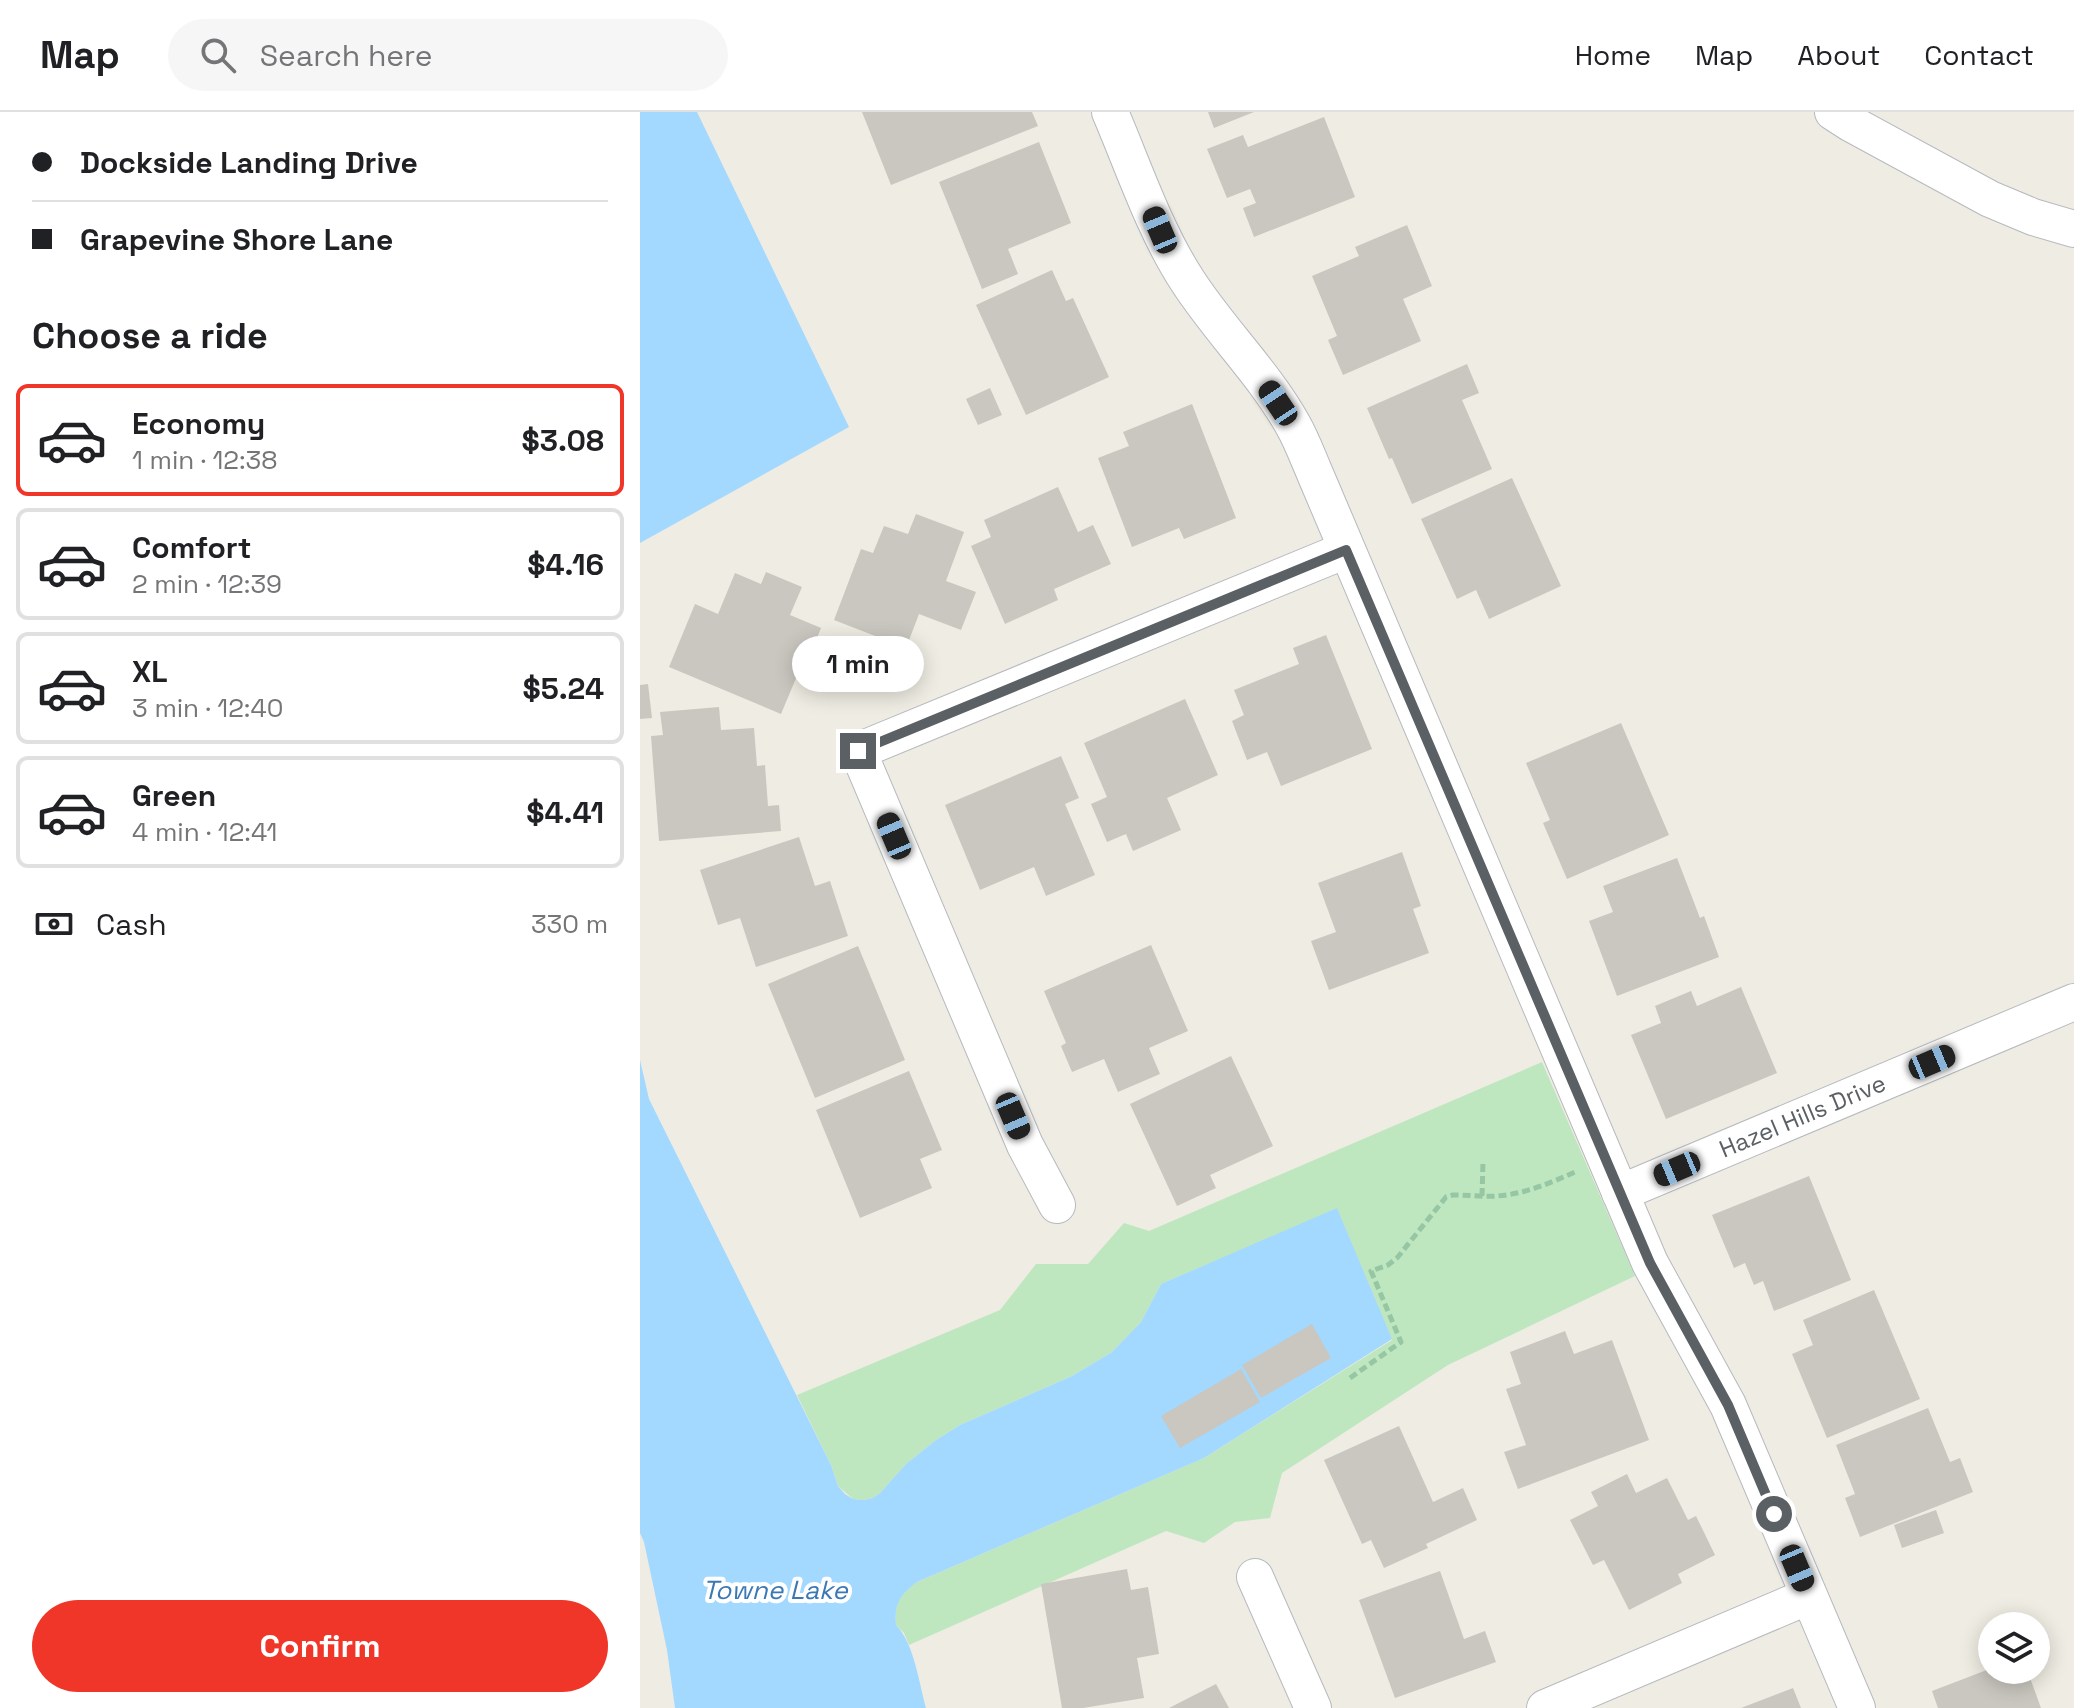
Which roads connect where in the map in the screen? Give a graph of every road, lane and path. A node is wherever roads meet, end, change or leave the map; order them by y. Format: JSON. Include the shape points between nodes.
{"nodes":[{"id":1,"x":1110,"y":112,"type":"edge"},
{"id":2,"x":1833,"y":112,"type":"edge"},
{"id":3,"x":2074,"y":229,"type":"edge"},
{"id":4,"x":1346,"y":550,"type":"junction"},
{"id":5,"x":2074,"y":1002,"type":"edge"},
{"id":6,"x":1605,"y":1159,"type":"junction"},
{"id":7,"x":1483,"y":1162,"type":"dead end"},
{"id":8,"x":1620,"y":1193,"type":"junction"},
{"id":9,"x":1482,"y":1196,"type":"junction"},
{"id":10,"x":1057,"y":1205,"type":"dead end"},
{"id":11,"x":1350,"y":1378,"type":"dead end"},
{"id":12,"x":1255,"y":1577,"type":"dead end"},
{"id":13,"x":1809,"y":1596,"type":"junction"},
{"id":14,"x":1313,"y":1708,"type":"edge"},
{"id":15,"x":1545,"y":1708,"type":"edge"},
{"id":16,"x":1857,"y":1708,"type":"edge"}],
"edges":[{"from":1,"to":4,"type":"street","via":[[1185,276],[1292,424]]},
{"from":2,"to":3,"type":"street","via":[[1990,199]]},
{"from":4,"to":6,"type":"street"},
{"from":4,"to":10,"type":"street","via":[[858,751],[1025,1145]]},
{"from":5,"to":8,"type":"street","name":"Hazel Hills Drive"},
{"from":6,"to":8,"type":"street"},
{"from":6,"to":9,"type":"path","via":[[1538,1188]]},
{"from":7,"to":9,"type":"path"},
{"from":8,"to":13,"type":"street","via":[[1650,1263],[1728,1405]]},
{"from":9,"to":11,"type":"path","via":[[1446,1197],[1407,1248],[1388,1265],[1371,1271],[1401,1342]]},
{"from":12,"to":14,"type":"street"},
{"from":13,"to":15,"type":"street"},
{"from":13,"to":16,"type":"street"}]}
